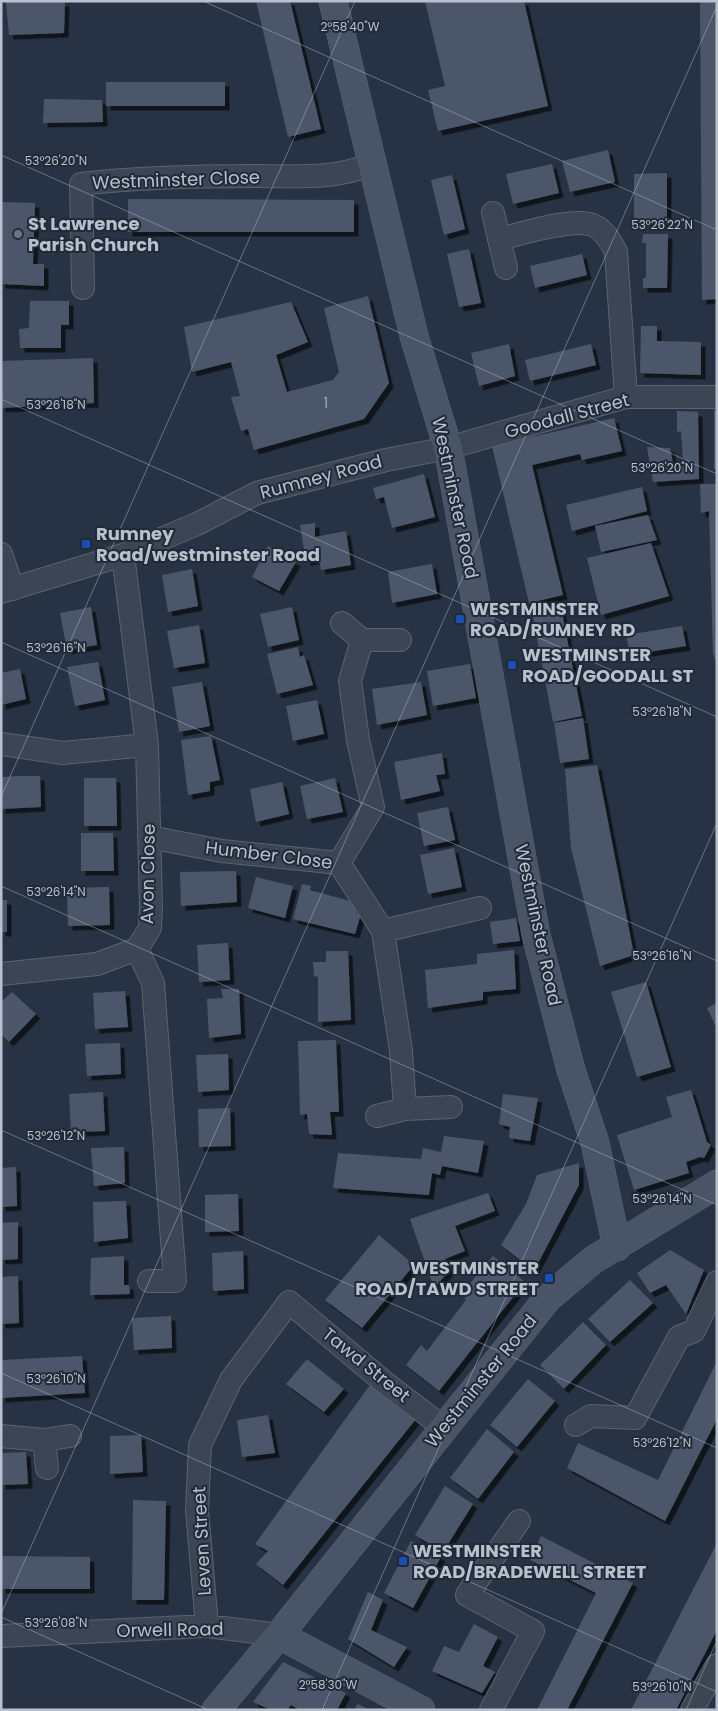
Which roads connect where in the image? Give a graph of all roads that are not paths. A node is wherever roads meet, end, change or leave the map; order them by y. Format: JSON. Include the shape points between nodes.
{"nodes":[{"id":1,"x":333,"y":1,"type":"edge"},
{"id":2,"x":372,"y":164,"type":"junction"},
{"id":3,"x":493,"y":213,"type":"dead end"},
{"id":4,"x":500,"y":239,"type":"junction"},
{"id":5,"x":506,"y":268,"type":"dead end"},
{"id":6,"x":83,"y":288,"type":"dead end"},
{"id":7,"x":717,"y":397,"type":"edge"},
{"id":8,"x":626,"y":398,"type":"junction"},
{"id":9,"x":448,"y":448,"type":"junction"},
{"id":10,"x":1,"y":554,"type":"edge"},
{"id":11,"x":122,"y":555,"type":"junction"},
{"id":12,"x":7,"y":590,"type":"edge"},
{"id":13,"x":342,"y":623,"type":"dead end"},
{"id":14,"x":362,"y":640,"type":"junction"},
{"id":15,"x":400,"y":640,"type":"dead end"},
{"id":16,"x":1,"y":744,"type":"edge"},
{"id":17,"x":147,"y":744,"type":"junction"},
{"id":18,"x":149,"y":836,"type":"junction"},
{"id":19,"x":340,"y":863,"type":"junction"},
{"id":20,"x":480,"y":908,"type":"dead end"},
{"id":21,"x":383,"y":931,"type":"junction"},
{"id":22,"x":136,"y":949,"type":"junction"},
{"id":23,"x":1,"y":974,"type":"edge"},
{"id":24,"x":451,"y":1107,"type":"dead end"},
{"id":25,"x":405,"y":1109,"type":"junction"},
{"id":26,"x":377,"y":1116,"type":"dead end"},
{"id":27,"x":716,"y":1187,"type":"edge"},
{"id":28,"x":616,"y":1247,"type":"junction"},
{"id":29,"x":149,"y":1280,"type":"dead end"},
{"id":30,"x":717,"y":1282,"type":"edge"},
{"id":31,"x":289,"y":1302,"type":"joint"},
{"id":32,"x":576,"y":1425,"type":"dead end"},
{"id":33,"x":444,"y":1428,"type":"junction"},
{"id":34,"x":1,"y":1436,"type":"edge"},
{"id":35,"x":70,"y":1436,"type":"dead end"},
{"id":36,"x":44,"y":1440,"type":"junction"},
{"id":37,"x":47,"y":1468,"type":"dead end"},
{"id":38,"x":519,"y":1521,"type":"dead end"},
{"id":39,"x":207,"y":1626,"type":"junction"},
{"id":40,"x":279,"y":1635,"type":"junction"},
{"id":41,"x":1,"y":1636,"type":"edge"},
{"id":42,"x":717,"y":1665,"type":"edge"},
{"id":43,"x":216,"y":1710,"type":"edge"},
{"id":44,"x":421,"y":1710,"type":"edge"},
{"id":45,"x":491,"y":1710,"type":"edge"},
{"id":46,"x":692,"y":1710,"type":"edge"}],
"edges":[{"from":1,"to":2,"type":"street","name":"Westminster Road"},
{"from":2,"to":6,"type":"street","name":"Westminster Close","via":[[351,173],[327,177],[114,180],[81,184]]},
{"from":2,"to":9,"type":"street","name":"Westminster Road","via":[[414,336]]},
{"from":3,"to":4,"type":"street"},
{"from":4,"to":5,"type":"street"},
{"from":4,"to":8,"type":"street","via":[[574,222],[594,225],[608,236],[616,252]]},
{"from":7,"to":8,"type":"street","name":"Goodall Street"},
{"from":8,"to":9,"type":"street","name":"Goodall Street"},
{"from":9,"to":11,"type":"street","name":"Rumney Road","via":[[386,460],[258,493],[198,524]]},
{"from":9,"to":28,"type":"street","name":"Westminster Road","via":[[536,935],[571,1070],[595,1143]]},
{"from":10,"to":12,"type":"street"},
{"from":11,"to":12,"type":"street","name":"Rumney Road"},
{"from":11,"to":17,"type":"street","name":"Avon Close"},
{"from":13,"to":14,"type":"street"},
{"from":14,"to":15,"type":"street"},
{"from":14,"to":19,"type":"street","via":[[350,681],[358,740],[373,807]]},
{"from":16,"to":17,"type":"street","via":[[63,753]]},
{"from":17,"to":18,"type":"street","name":"Avon Close"},
{"from":18,"to":19,"type":"street","name":"Humber Close","via":[[222,851]]},
{"from":18,"to":22,"type":"street","name":"Avon Close","via":[[150,928]]},
{"from":19,"to":21,"type":"street","name":"Humber Close"},
{"from":20,"to":21,"type":"street"},
{"from":21,"to":25,"type":"street","name":"Humber Close","via":[[401,1051]]},
{"from":22,"to":23,"type":"street","via":[[97,964]]},
{"from":22,"to":29,"type":"street","name":"Avon Close","via":[[153,984],[174,1281]]},
{"from":24,"to":25,"type":"street"},
{"from":25,"to":26,"type":"street"},
{"from":27,"to":28,"type":"street"},
{"from":28,"to":33,"type":"street","name":"Westminster Road","via":[[593,1260],[548,1298]]},
{"from":30,"to":32,"type":"street","via":[[694,1331],[679,1337],[635,1418],[591,1416]]},
{"from":31,"to":33,"type":"street","name":"Tawd Street"},
{"from":31,"to":39,"type":"street","name":"Leven Street","via":[[231,1380],[200,1445],[197,1510]]},
{"from":33,"to":40,"type":"street","name":"Westminster Road"},
{"from":34,"to":36,"type":"street"},
{"from":35,"to":36,"type":"street"},
{"from":36,"to":37,"type":"street"},
{"from":38,"to":45,"type":"street","via":[[467,1595],[533,1631]]},
{"from":39,"to":40,"type":"street","name":"Orwell Road"},
{"from":39,"to":41,"type":"street","name":"Orwell Road"},
{"from":40,"to":43,"type":"street","name":"Westminster Road"},
{"from":40,"to":44,"type":"street"},
{"from":42,"to":46,"type":"street"}]}
